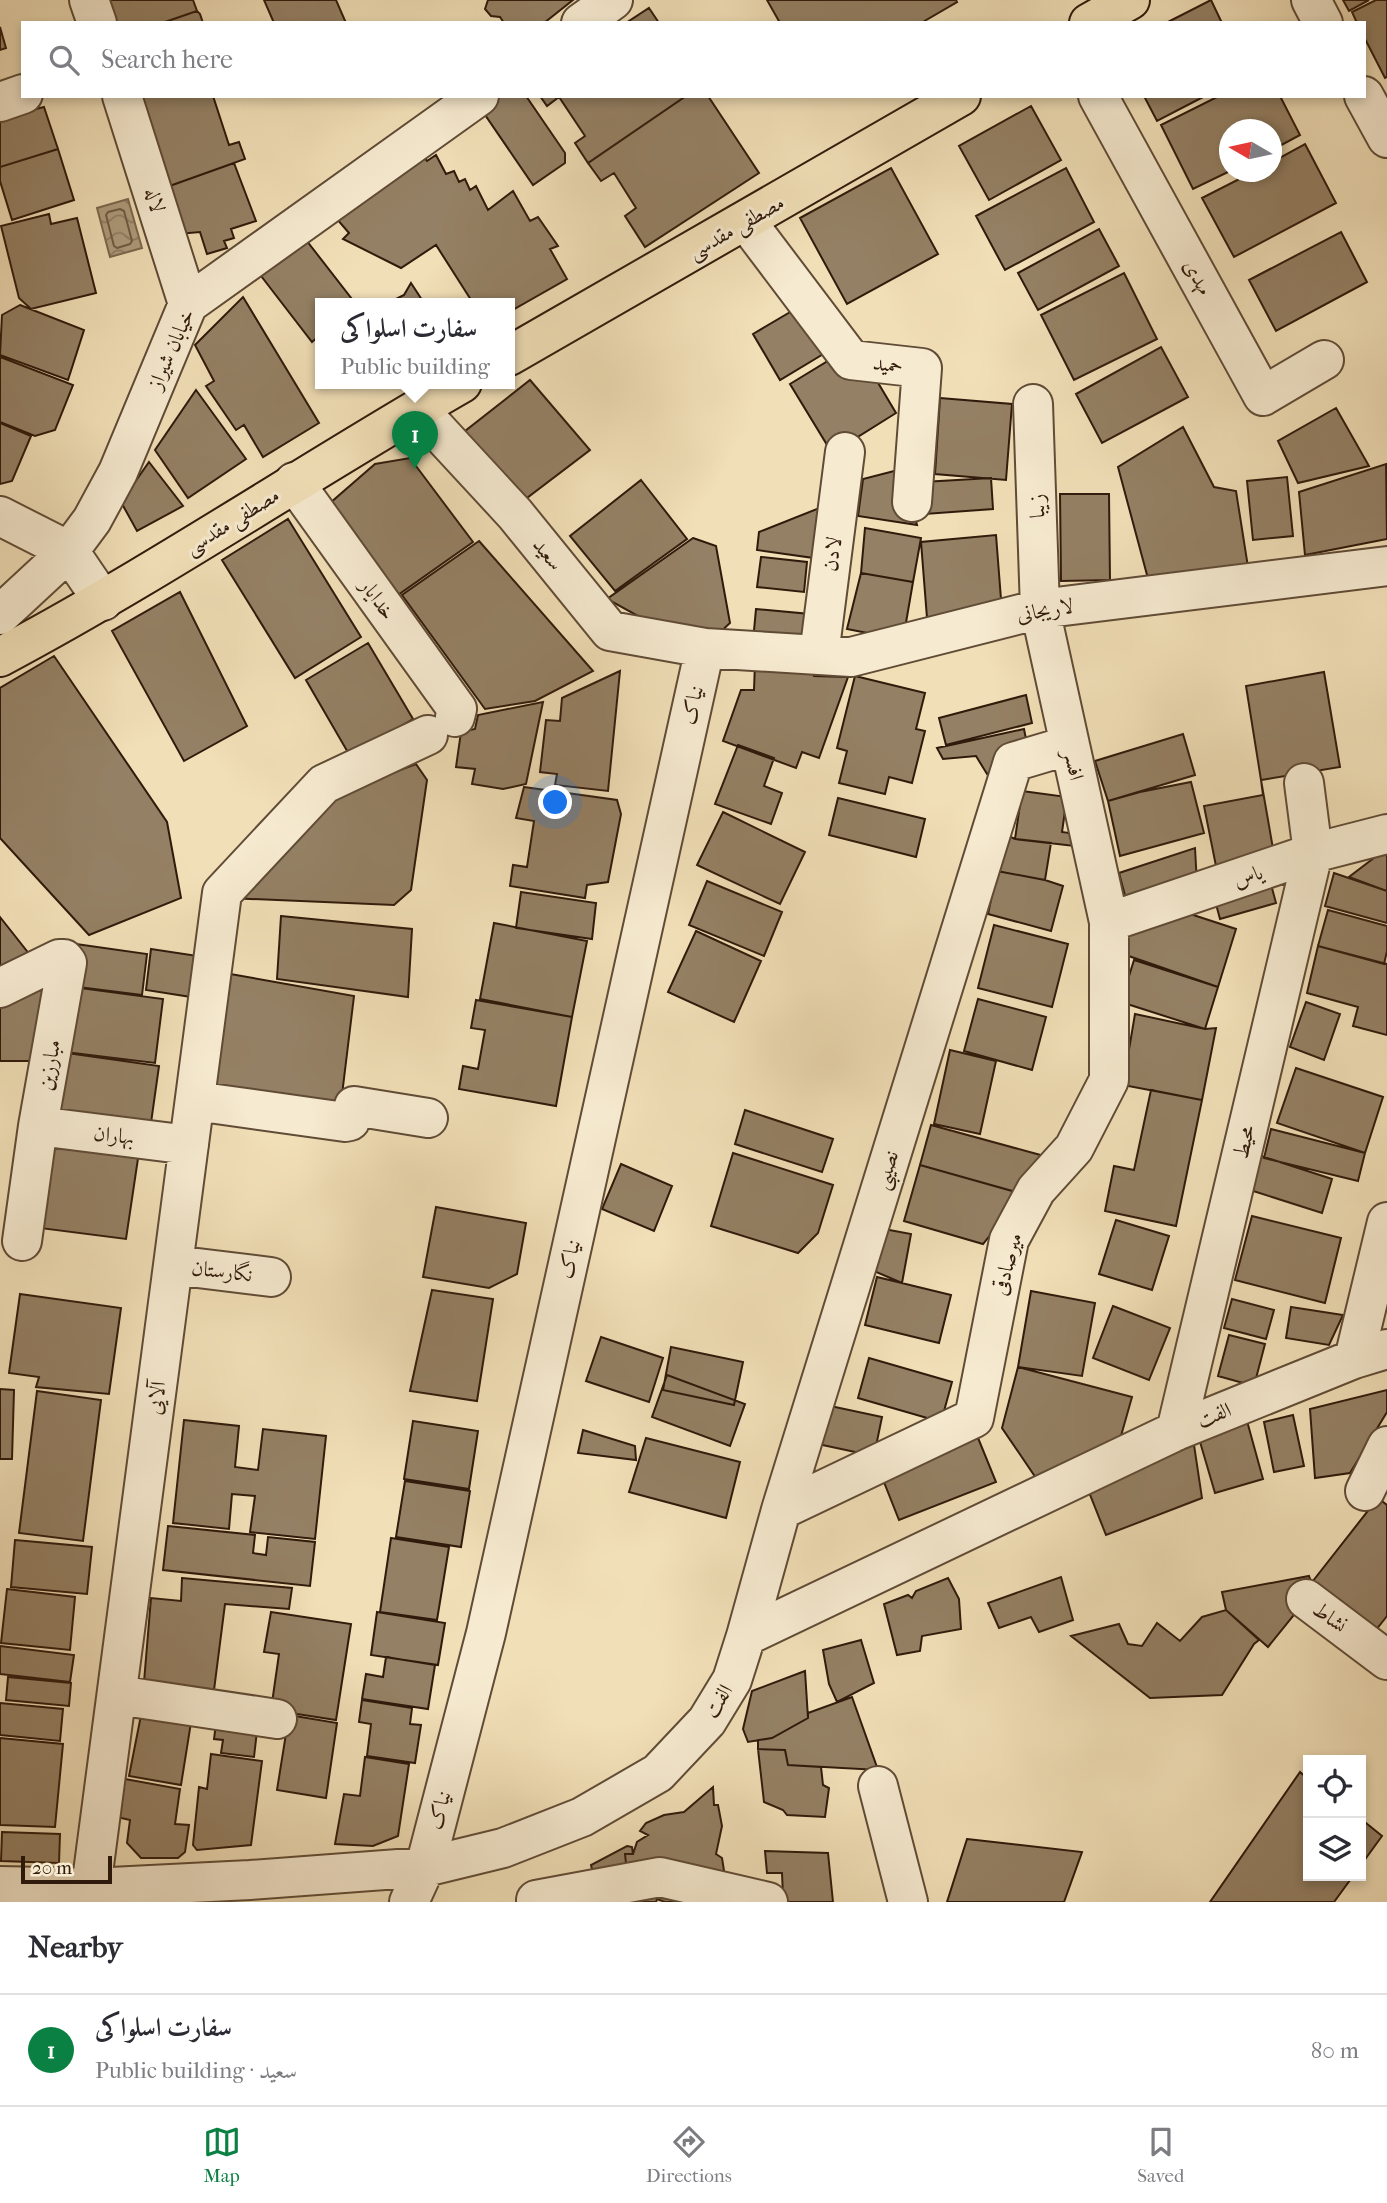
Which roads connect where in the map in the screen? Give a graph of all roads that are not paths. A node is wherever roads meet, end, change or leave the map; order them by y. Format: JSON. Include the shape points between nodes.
{"nodes":[{"id":1,"x":89,"y":0,"type":"edge"},
{"id":2,"x":613,"y":0,"type":"edge"},
{"id":3,"x":1130,"y":0,"type":"edge"},
{"id":4,"x":1311,"y":0,"type":"edge"},
{"id":5,"x":96,"y":21,"type":"edge"},
{"id":6,"x":585,"y":21,"type":"edge"},
{"id":7,"x":1093,"y":21,"type":"edge"},
{"id":8,"x":1322,"y":21,"type":"edge"},
{"id":9,"x":21,"y":95,"type":"edge"},
{"id":10,"x":123,"y":98,"type":"edge"},
{"id":11,"x":476,"y":98,"type":"edge"},
{"id":12,"x":958,"y":98,"type":"edge"},
{"id":13,"x":1099,"y":98,"type":"edge"},
{"id":14,"x":1365,"y":98,"type":"edge"},
{"id":15,"x":0,"y":102,"type":"edge"},
{"id":16,"x":1387,"y":138,"type":"edge"},
{"id":17,"x":746,"y":221,"type":"junction"},
{"id":18,"x":188,"y":304,"type":"junction"},
{"id":19,"x":515,"y":353,"type":"edge"},
{"id":20,"x":1324,"y":360,"type":"dead end"},
{"id":21,"x":452,"y":389,"type":"edge"},
{"id":22,"x":1033,"y":404,"type":"dead end"},
{"id":23,"x":418,"y":409,"type":"junction"},
{"id":24,"x":845,"y":452,"type":"dead end"},
{"id":25,"x":294,"y":482,"type":"junction"},
{"id":26,"x":912,"y":502,"type":"dead end"},
{"id":27,"x":0,"y":516,"type":"edge"},
{"id":28,"x":69,"y":551,"type":"junction"},
{"id":29,"x":1387,"y":566,"type":"edge"},
{"id":30,"x":103,"y":601,"type":"junction"},
{"id":31,"x":1040,"y":609,"type":"junction"},
{"id":32,"x":0,"y":615,"type":"edge"},
{"id":33,"x":705,"y":649,"type":"junction"},
{"id":34,"x":819,"y":655,"type":"junction"},
{"id":35,"x":0,"y":657,"type":"edge"},
{"id":36,"x":1070,"y":745,"type":"junction"},
{"id":37,"x":1304,"y":783,"type":"dead end"},
{"id":38,"x":1387,"y":834,"type":"edge"},
{"id":39,"x":1313,"y":853,"type":"junction"},
{"id":40,"x":222,"y":893,"type":"joint"},
{"id":41,"x":1110,"y":922,"type":"junction"},
{"id":42,"x":0,"y":988,"type":"edge"},
{"id":43,"x":195,"y":1101,"type":"junction"},
{"id":44,"x":428,"y":1118,"type":"dead end"},
{"id":45,"x":38,"y":1126,"type":"junction"},
{"id":46,"x":189,"y":1145,"type":"junction"},
{"id":47,"x":1387,"y":1222,"type":"edge"},
{"id":48,"x":22,"y":1241,"type":"dead end"},
{"id":49,"x":173,"y":1265,"type":"junction"},
{"id":50,"x":271,"y":1277,"type":"dead end"},
{"id":51,"x":1371,"y":1354,"type":"edge"},
{"id":52,"x":1176,"y":1431,"type":"junction"},
{"id":53,"x":1387,"y":1447,"type":"edge"},
{"id":54,"x":1376,"y":1490,"type":"edge"},
{"id":55,"x":781,"y":1510,"type":"junction"},
{"id":56,"x":1306,"y":1599,"type":"dead end"},
{"id":57,"x":746,"y":1636,"type":"junction"},
{"id":58,"x":1387,"y":1660,"type":"edge"},
{"id":59,"x":117,"y":1695,"type":"junction"},
{"id":60,"x":277,"y":1719,"type":"dead end"},
{"id":61,"x":878,"y":1786,"type":"dead end"},
{"id":62,"x":425,"y":1867,"type":"junction"},
{"id":63,"x":0,"y":1886,"type":"edge"},
{"id":64,"x":91,"y":1888,"type":"junction"},
{"id":65,"x":536,"y":1900,"type":"dead end"},
{"id":66,"x":409,"y":1902,"type":"edge"},
{"id":67,"x":768,"y":1902,"type":"edge"},
{"id":68,"x":908,"y":1902,"type":"edge"}],
"edges":[{"from":1,"to":5,"type":"street"},
{"from":2,"to":6,"type":"street"},
{"from":3,"to":7,"type":"main road"},
{"from":4,"to":8,"type":"street"},
{"from":9,"to":15,"type":"street"},
{"from":10,"to":18,"type":"street","name":"لاله"},
{"from":11,"to":18,"type":"street","name":"خیابان شیراز"},
{"from":12,"to":17,"type":"main road","name":"مصطفی مقدسی"},
{"from":13,"to":20,"type":"street","name":"مهدی","via":[[1263,396]]},
{"from":14,"to":16,"type":"street"},
{"from":17,"to":19,"type":"main road","name":"مصطفی مقدسی"},
{"from":17,"to":26,"type":"street","name":"حمید","via":[[851,360],[922,368]]},
{"from":18,"to":28,"type":"street","name":"خیابان شیراز","via":[[118,472]]},
{"from":21,"to":23,"type":"main road","name":"مصطفی مقدسی"},
{"from":22,"to":31,"type":"street","name":"زیبا"},
{"from":23,"to":25,"type":"main road","name":"مصطفی مقدسی"},
{"from":23,"to":33,"type":"street","name":"سعید","via":[[515,514],[610,631]]},
{"from":24,"to":34,"type":"street","name":"لادن"},
{"from":25,"to":30,"type":"main road","name":"مصطفی مقدسی"},
{"from":25,"to":40,"type":"street","name":"خدایار","via":[[457,709],[442,726],[324,784]]},
{"from":27,"to":28,"type":"street"},
{"from":28,"to":30,"type":"street"},
{"from":28,"to":32,"type":"street","name":"خیابان شیراز"},
{"from":29,"to":31,"type":"street","name":"لاریجانی"},
{"from":30,"to":35,"type":"main road","name":"مصطفی مقدسی"},
{"from":31,"to":34,"type":"street","name":"لاریجانی","via":[[851,657]]},
{"from":31,"to":36,"type":"street","name":"افسر"},
{"from":33,"to":34,"type":"street","name":"لاریجانی"},
{"from":33,"to":62,"type":"street","name":"نیاک","via":[[486,1633]]},
{"from":36,"to":41,"type":"street","name":"افسر"},
{"from":36,"to":55,"type":"street","name":"نصیبی","via":[[1013,762]]},
{"from":37,"to":39,"type":"street"},
{"from":38,"to":39,"type":"street","name":"یاس"},
{"from":39,"to":41,"type":"street","name":"یاس"},
{"from":39,"to":52,"type":"street","name":"محیط"},
{"from":40,"to":43,"type":"street","name":"آلایی"},
{"from":41,"to":55,"type":"street","name":"میرصادقی","via":[[1109,1080],[1074,1148],[1036,1190],[1009,1240],[974,1418]]},
{"from":42,"to":45,"type":"street","name":"مبارزین","via":[[59,960],[67,963]]},
{"from":43,"to":44,"type":"street","via":[[345,1122],[350,1121],[354,1106]]},
{"from":43,"to":46,"type":"street","name":"آلایی"},
{"from":45,"to":46,"type":"street","name":"بهاران"},
{"from":45,"to":48,"type":"street","name":"مبارزین"},
{"from":46,"to":49,"type":"street","name":"آلایی"},
{"from":47,"to":51,"type":"street"},
{"from":49,"to":50,"type":"street","name":"نگارستان"},
{"from":49,"to":59,"type":"street","name":"آلایی"},
{"from":51,"to":52,"type":"street","name":"الفت"},
{"from":52,"to":57,"type":"street","name":"الفت"},
{"from":53,"to":54,"type":"street"},
{"from":55,"to":57,"type":"street","name":"نصیبی"},
{"from":56,"to":58,"type":"street","name":"نشاط"},
{"from":57,"to":62,"type":"street","name":"الفت","via":[[732,1679],[707,1721],[658,1773],[582,1817],[503,1848]]},
{"from":59,"to":60,"type":"street"},
{"from":59,"to":64,"type":"street","name":"آلایی"},
{"from":61,"to":68,"type":"street"},
{"from":62,"to":64,"type":"street","name":"الفت"},
{"from":62,"to":66,"type":"street","name":"نیاک"},
{"from":63,"to":64,"type":"street","name":"الفت"},
{"from":65,"to":67,"type":"street","via":[[660,1877]]}]}
